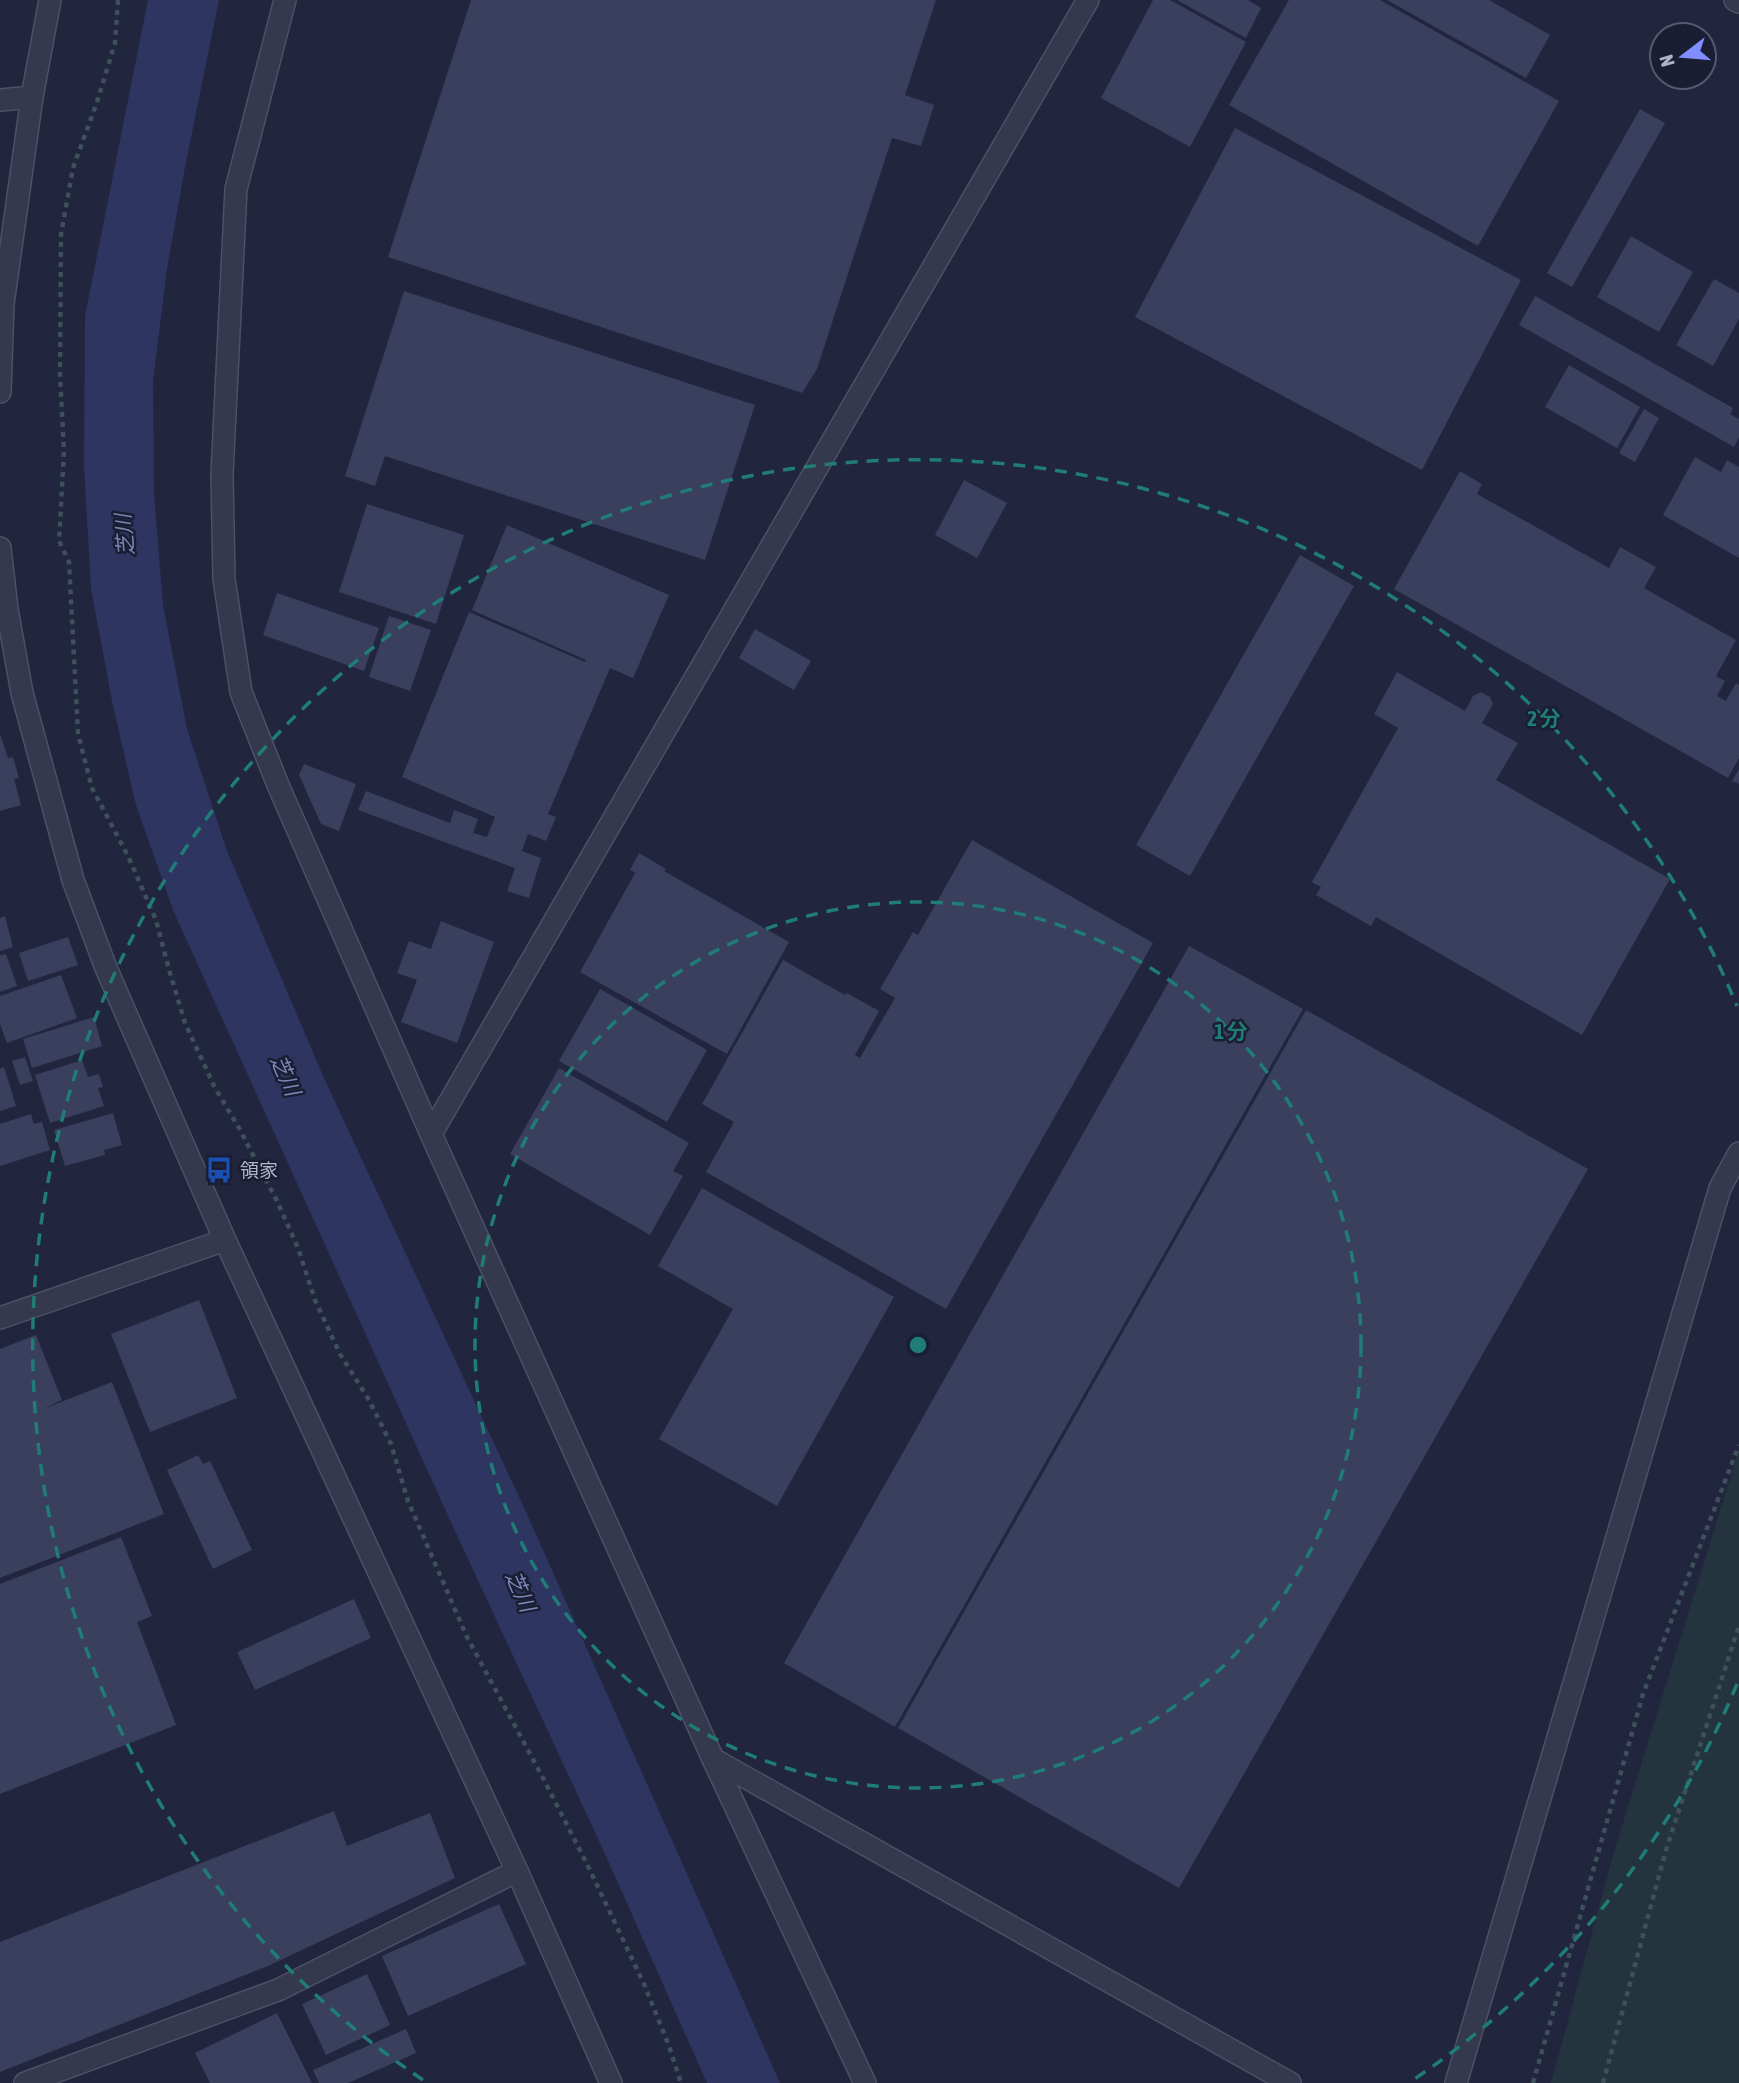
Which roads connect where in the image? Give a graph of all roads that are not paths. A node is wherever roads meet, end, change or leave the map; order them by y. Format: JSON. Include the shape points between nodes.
{"nodes":[{"id":1,"x":50,"y":0,"type":"edge"},
{"id":2,"x":285,"y":0,"type":"edge"},
{"id":3,"x":1088,"y":0,"type":"edge"},
{"id":4,"x":32,"y":97,"type":"junction"},
{"id":5,"x":0,"y":100,"type":"edge"},
{"id":6,"x":0,"y":392,"type":"edge"},
{"id":7,"x":0,"y":548,"type":"edge"},
{"id":8,"x":431,"y":1134,"type":"junction"},
{"id":9,"x":1739,"y":1153,"type":"edge"},
{"id":10,"x":225,"y":1240,"type":"junction"},
{"id":11,"x":0,"y":1318,"type":"edge"},
{"id":12,"x":713,"y":1759,"type":"junction"},
{"id":13,"x":517,"y":1871,"type":"junction"},
{"id":14,"x":25,"y":2083,"type":"edge"},
{"id":15,"x":611,"y":2083,"type":"edge"},
{"id":16,"x":865,"y":2083,"type":"edge"},
{"id":17,"x":1290,"y":2083,"type":"edge"},
{"id":18,"x":1456,"y":2083,"type":"edge"}],
"edges":[{"from":1,"to":4,"type":"street"},
{"from":2,"to":8,"type":"street","via":[[236,189],[222,474],[224,579],[241,692]]},
{"from":3,"to":8,"type":"street"},
{"from":4,"to":5,"type":"street"},
{"from":4,"to":6,"type":"street","via":[[3,304]]},
{"from":7,"to":10,"type":"street","via":[[22,693],[73,880],[106,968]]},
{"from":8,"to":12,"type":"street"},
{"from":9,"to":18,"type":"street","via":[[1720,1188]]},
{"from":10,"to":11,"type":"street"},
{"from":10,"to":13,"type":"street"},
{"from":12,"to":16,"type":"street"},
{"from":12,"to":17,"type":"street"},
{"from":13,"to":14,"type":"street","via":[[278,1990]]},
{"from":13,"to":15,"type":"street"}]}
